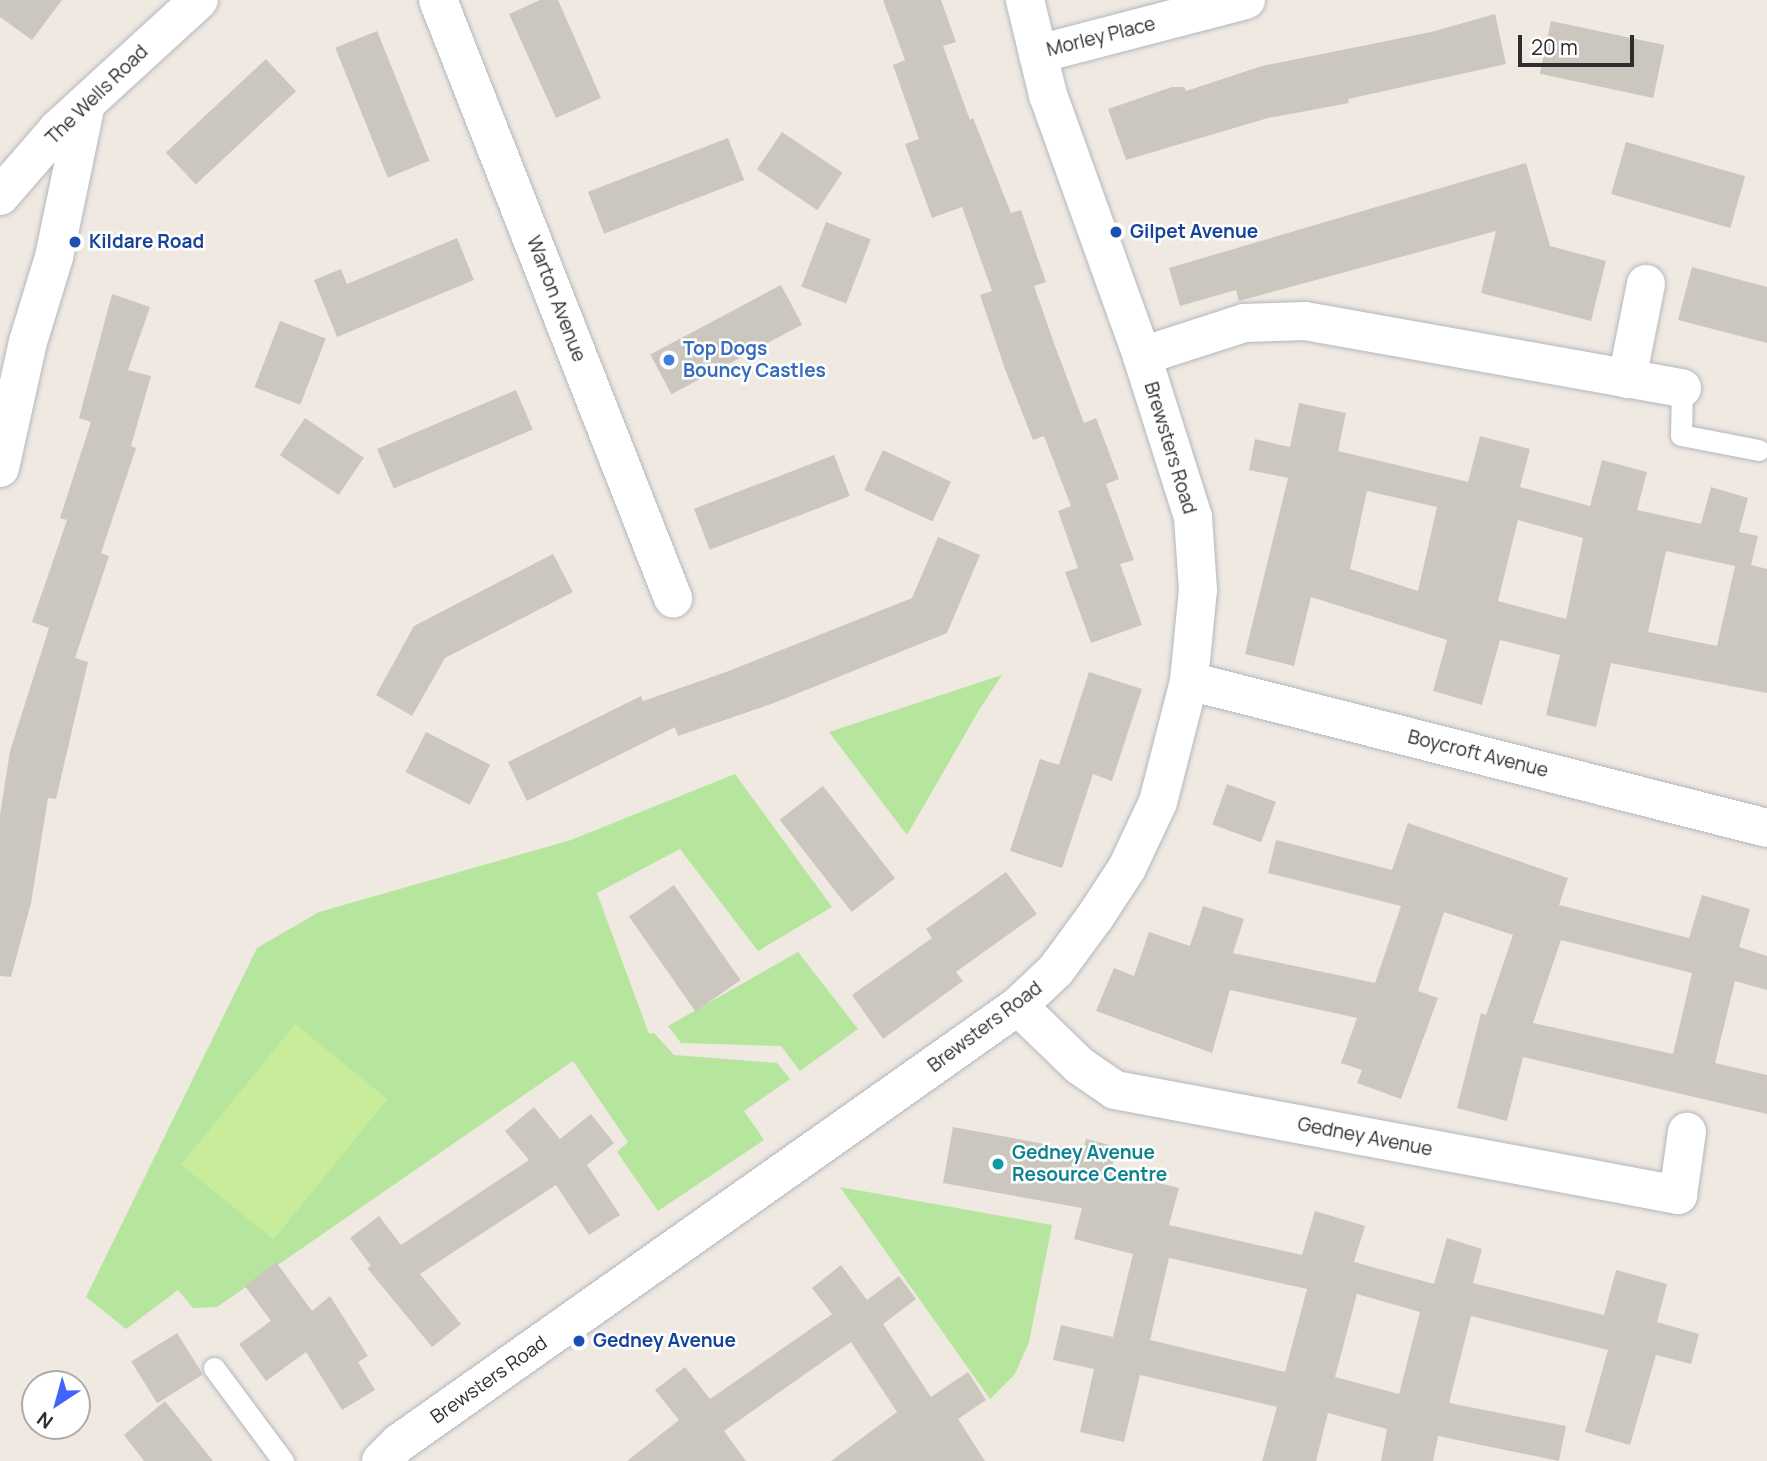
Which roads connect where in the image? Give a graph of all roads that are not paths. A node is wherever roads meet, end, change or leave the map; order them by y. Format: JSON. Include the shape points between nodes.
{"nodes":[{"id":1,"x":199,"y":0,"type":"edge"},
{"id":2,"x":438,"y":0,"type":"edge"},
{"id":3,"x":1025,"y":0,"type":"edge"},
{"id":4,"x":1246,"y":0,"type":"edge"},
{"id":5,"x":1038,"y":54,"type":"junction"},
{"id":6,"x":86,"y":104,"type":"junction"},
{"id":7,"x":0,"y":196,"type":"edge"},
{"id":8,"x":1646,"y":284,"type":"dead end"},
{"id":9,"x":1142,"y":356,"type":"junction"},
{"id":10,"x":9,"y":374,"type":"edge"},
{"id":11,"x":1627,"y":379,"type":"junction"},
{"id":12,"x":1682,"y":388,"type":"joint"},
{"id":13,"x":1759,"y":450,"type":"dead end"},
{"id":14,"x":0,"y":468,"type":"edge"},
{"id":15,"x":673,"y":598,"type":"dead end"},
{"id":16,"x":1189,"y":681,"type":"junction"},
{"id":17,"x":1767,"y":828,"type":"edge"},
{"id":18,"x":1018,"y":1006,"type":"junction"},
{"id":19,"x":1687,"y":1132,"type":"dead end"},
{"id":20,"x":214,"y":1368,"type":"dead end"},
{"id":21,"x":283,"y":1461,"type":"edge"},
{"id":22,"x":381,"y":1461,"type":"edge"}],
"edges":[{"from":1,"to":6,"type":"street","name":"The Wells Road"},
{"from":2,"to":15,"type":"street","name":"Warton Avenue"},
{"from":3,"to":5,"type":"street","name":"Brewsters Road"},
{"from":4,"to":5,"type":"street","name":"Morley Place"},
{"from":5,"to":9,"type":"street","name":"Brewsters Road","via":[[1048,95]]},
{"from":6,"to":7,"type":"street","name":"The Wells Road"},
{"from":6,"to":10,"type":"street","via":[[54,257]]},
{"from":8,"to":11,"type":"street"},
{"from":9,"to":11,"type":"street","via":[[1244,323],[1305,321]]},
{"from":9,"to":16,"type":"street","name":"Brewsters Road","via":[[1193,517],[1198,590]]},
{"from":10,"to":14,"type":"street"},
{"from":11,"to":12,"type":"street"},
{"from":12,"to":13,"type":"lane","via":[[1681,435]]},
{"from":16,"to":17,"type":"street","name":"Boycroft Avenue"},
{"from":16,"to":18,"type":"street","name":"Brewsters Road","via":[[1158,802],[1127,868],[1056,971]]},
{"from":18,"to":19,"type":"street","name":"Gedney Avenue","via":[[1080,1066],[1115,1090],[1678,1195]]},
{"from":18,"to":22,"type":"street","name":"Brewsters Road","via":[[399,1443]]},
{"from":20,"to":21,"type":"lane"}]}
